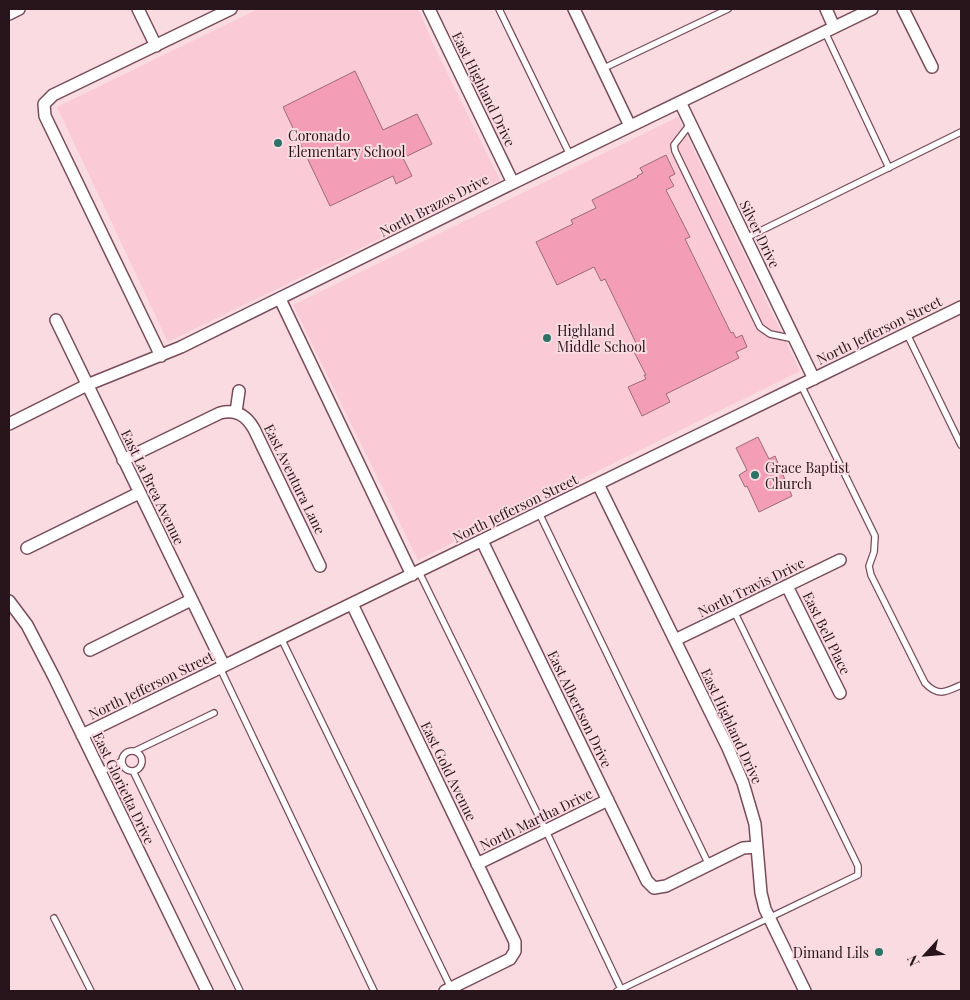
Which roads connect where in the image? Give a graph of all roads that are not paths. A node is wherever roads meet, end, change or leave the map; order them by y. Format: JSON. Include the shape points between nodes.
{"nodes":[{"id":1,"x":19,"y":9,"type":"edge"},
{"id":2,"x":138,"y":9,"type":"edge"},
{"id":3,"x":231,"y":9,"type":"edge"},
{"id":4,"x":429,"y":9,"type":"edge"},
{"id":5,"x":499,"y":9,"type":"edge"},
{"id":6,"x":575,"y":9,"type":"edge"},
{"id":7,"x":728,"y":9,"type":"edge"},
{"id":8,"x":826,"y":9,"type":"edge"},
{"id":9,"x":872,"y":9,"type":"edge"},
{"id":10,"x":903,"y":9,"type":"edge"},
{"id":11,"x":9,"y":14,"type":"edge"},
{"id":12,"x":830,"y":30,"type":"junction"},
{"id":13,"x":156,"y":46,"type":"junction"},
{"id":14,"x":932,"y":67,"type":"dead end"},
{"id":15,"x":602,"y":68,"type":"junction"},
{"id":16,"x":680,"y":102,"type":"junction"},
{"id":17,"x":690,"y":123,"type":"junction"},
{"id":18,"x":630,"y":126,"type":"junction"},
{"id":19,"x":961,"y":132,"type":"edge"},
{"id":20,"x":570,"y":155,"type":"junction"},
{"id":21,"x":889,"y":168,"type":"junction"},
{"id":22,"x":513,"y":183,"type":"junction"},
{"id":23,"x":746,"y":238,"type":"junction"},
{"id":24,"x":280,"y":299,"type":"junction"},
{"id":25,"x":961,"y":307,"type":"edge"},
{"id":26,"x":56,"y":320,"type":"dead end"},
{"id":27,"x":907,"y":334,"type":"junction"},
{"id":28,"x":795,"y":339,"type":"junction"},
{"id":29,"x":161,"y":356,"type":"junction"},
{"id":30,"x":814,"y":379,"type":"junction"},
{"id":31,"x":87,"y":385,"type":"junction"},
{"id":32,"x":801,"y":385,"type":"junction"},
{"id":33,"x":239,"y":391,"type":"dead end"},
{"id":34,"x":236,"y":412,"type":"junction"},
{"id":35,"x":9,"y":424,"type":"edge"},
{"id":36,"x":961,"y":445,"type":"edge"},
{"id":37,"x":123,"y":460,"type":"junction"},
{"id":38,"x":598,"y":484,"type":"junction"},
{"id":39,"x":139,"y":493,"type":"junction"},
{"id":40,"x":539,"y":513,"type":"junction"},
{"id":41,"x":482,"y":541,"type":"junction"},
{"id":42,"x":27,"y":548,"type":"dead end"},
{"id":43,"x":840,"y":560,"type":"dead end"},
{"id":44,"x":320,"y":566,"type":"dead end"},
{"id":45,"x":416,"y":573,"type":"junction"},
{"id":46,"x":787,"y":586,"type":"junction"},
{"id":47,"x":191,"y":600,"type":"junction"},
{"id":48,"x":9,"y":601,"type":"edge"},
{"id":49,"x":352,"y":604,"type":"junction"},
{"id":50,"x":734,"y":611,"type":"junction"},
{"id":51,"x":282,"y":638,"type":"junction"},
{"id":52,"x":675,"y":640,"type":"junction"},
{"id":53,"x":90,"y":650,"type":"dead end"},
{"id":54,"x":222,"y":667,"type":"junction"},
{"id":55,"x":961,"y":685,"type":"edge"},
{"id":56,"x":840,"y":694,"type":"dead end"},
{"id":57,"x":214,"y":713,"type":"dead end"},
{"id":58,"x":82,"y":735,"type":"junction"},
{"id":59,"x":135,"y":751,"type":"junction"},
{"id":60,"x":122,"y":761,"type":"junction"},
{"id":61,"x":133,"y":771,"type":"junction"},
{"id":62,"x":100,"y":772,"type":"junction"},
{"id":63,"x":608,"y":800,"type":"junction"},
{"id":64,"x":546,"y":831,"type":"junction"},
{"id":65,"x":756,"y":847,"type":"junction"},
{"id":66,"x":477,"y":864,"type":"junction"},
{"id":67,"x":709,"y":865,"type":"junction"},
{"id":68,"x":54,"y":918,"type":"dead end"},
{"id":69,"x":769,"y":918,"type":"junction"},
{"id":70,"x":448,"y":990,"type":"edge"},
{"id":71,"x":619,"y":990,"type":"edge"},
{"id":72,"x":91,"y":991,"type":"edge"},
{"id":73,"x":207,"y":991,"type":"edge"},
{"id":74,"x":240,"y":991,"type":"edge"},
{"id":75,"x":374,"y":991,"type":"edge"},
{"id":76,"x":805,"y":991,"type":"edge"}],
"edges":[{"from":1,"to":11,"type":"street"},
{"from":2,"to":13,"type":"street"},
{"from":3,"to":13,"type":"street"},
{"from":4,"to":22,"type":"street","name":"East Highland Drive"},
{"from":5,"to":20,"type":"lane"},
{"from":6,"to":15,"type":"street"},
{"from":7,"to":15,"type":"lane"},
{"from":8,"to":12,"type":"street"},
{"from":9,"to":12,"type":"street","name":"North Brazos Drive"},
{"from":10,"to":14,"type":"street"},
{"from":12,"to":16,"type":"street","name":"North Brazos Drive"},
{"from":12,"to":21,"type":"lane"},
{"from":13,"to":29,"type":"street","via":[[53,95],[44,104],[44,116]]},
{"from":15,"to":18,"type":"street"},
{"from":16,"to":17,"type":"street","name":"Silver Drive"},
{"from":16,"to":18,"type":"street","name":"North Brazos Drive"},
{"from":17,"to":23,"type":"street","name":"Silver Drive"},
{"from":17,"to":28,"type":"lane","via":[[674,144],[675,151],[760,327],[770,334]]},
{"from":18,"to":20,"type":"street","name":"North Brazos Drive"},
{"from":19,"to":21,"type":"lane"},
{"from":20,"to":22,"type":"street","name":"North Brazos Drive"},
{"from":21,"to":23,"type":"lane"},
{"from":22,"to":24,"type":"street","name":"North Brazos Drive"},
{"from":23,"to":28,"type":"street","name":"Silver Drive"},
{"from":24,"to":29,"type":"street","name":"North Brazos Drive"},
{"from":24,"to":45,"type":"street"},
{"from":25,"to":27,"type":"street","name":"North Jefferson Street"},
{"from":26,"to":31,"type":"street","name":"East La Brea Avenue"},
{"from":27,"to":30,"type":"street","name":"North Jefferson Street"},
{"from":27,"to":36,"type":"lane"},
{"from":28,"to":30,"type":"street","name":"Silver Drive"},
{"from":29,"to":31,"type":"street","name":"North Brazos Drive"},
{"from":30,"to":32,"type":"street","name":"North Jefferson Street"},
{"from":31,"to":35,"type":"street","name":"North Brazos Drive"},
{"from":31,"to":37,"type":"street","name":"East La Brea Avenue"},
{"from":32,"to":38,"type":"street","name":"North Jefferson Street"},
{"from":32,"to":55,"type":"lane","via":[[875,536],[869,566],[871,575],[925,683],[932,690],[943,693]]},
{"from":33,"to":34,"type":"street"},
{"from":34,"to":37,"type":"street","via":[[227,411]]},
{"from":34,"to":44,"type":"street","name":"East Aventura Lane","via":[[244,415],[254,429]]},
{"from":37,"to":39,"type":"street","name":"East La Brea Avenue"},
{"from":38,"to":40,"type":"street","name":"North Jefferson Street"},
{"from":38,"to":52,"type":"street","name":"East Highland Drive"},
{"from":39,"to":42,"type":"street"},
{"from":39,"to":47,"type":"street","name":"East La Brea Avenue"},
{"from":40,"to":41,"type":"street","name":"North Jefferson Street"},
{"from":40,"to":67,"type":"lane"},
{"from":41,"to":45,"type":"street","name":"North Jefferson Street"},
{"from":41,"to":63,"type":"street","name":"East Albertson Drive"},
{"from":43,"to":46,"type":"street","name":"North Travis Drive"},
{"from":45,"to":49,"type":"street","name":"North Jefferson Street"},
{"from":45,"to":64,"type":"lane"},
{"from":46,"to":50,"type":"street","name":"North Travis Drive"},
{"from":46,"to":56,"type":"street","name":"East Bell Place"},
{"from":47,"to":53,"type":"street"},
{"from":47,"to":54,"type":"street","name":"East La Brea Avenue"},
{"from":48,"to":58,"type":"street","name":"East Glorietta Drive","via":[[34,638]]},
{"from":49,"to":51,"type":"street","name":"North Jefferson Street"},
{"from":49,"to":66,"type":"street","name":"East Gold Avenue"},
{"from":50,"to":52,"type":"street","name":"North Travis Drive"},
{"from":50,"to":69,"type":"lane","via":[[858,866],[858,875]]},
{"from":51,"to":54,"type":"street","name":"North Jefferson Street"},
{"from":51,"to":70,"type":"lane"},
{"from":52,"to":65,"type":"street","name":"East Highland Drive","via":[[743,783],[756,824]]},
{"from":54,"to":58,"type":"street","name":"North Jefferson Street"},
{"from":54,"to":75,"type":"lane"},
{"from":57,"to":59,"type":"lane"},
{"from":58,"to":62,"type":"street","name":"East Glorietta Drive"},
{"from":59,"to":60,"type":"lane","via":[[128,752]]},
{"from":59,"to":61,"type":"lane","via":[[141,756],[142,764]]},
{"from":60,"to":61,"type":"lane"},
{"from":60,"to":62,"type":"lane"},
{"from":61,"to":74,"type":"lane"},
{"from":62,"to":73,"type":"street","name":"East Glorietta Drive"},
{"from":63,"to":64,"type":"street","name":"North Martha Drive"},
{"from":63,"to":67,"type":"street","name":"East Albertson Drive","via":[[647,881],[654,888],[666,886]]},
{"from":64,"to":66,"type":"street","name":"North Martha Drive"},
{"from":64,"to":71,"type":"lane"},
{"from":65,"to":67,"type":"street","via":[[743,848]]},
{"from":65,"to":69,"type":"street","name":"East Highland Drive","via":[[760,893]]},
{"from":66,"to":70,"type":"street","name":"East Gold Avenue","via":[[515,942],[515,952],[510,959]]},
{"from":68,"to":72,"type":"lane"},
{"from":69,"to":71,"type":"lane"},
{"from":69,"to":76,"type":"street","name":"East Highland Drive"}]}
